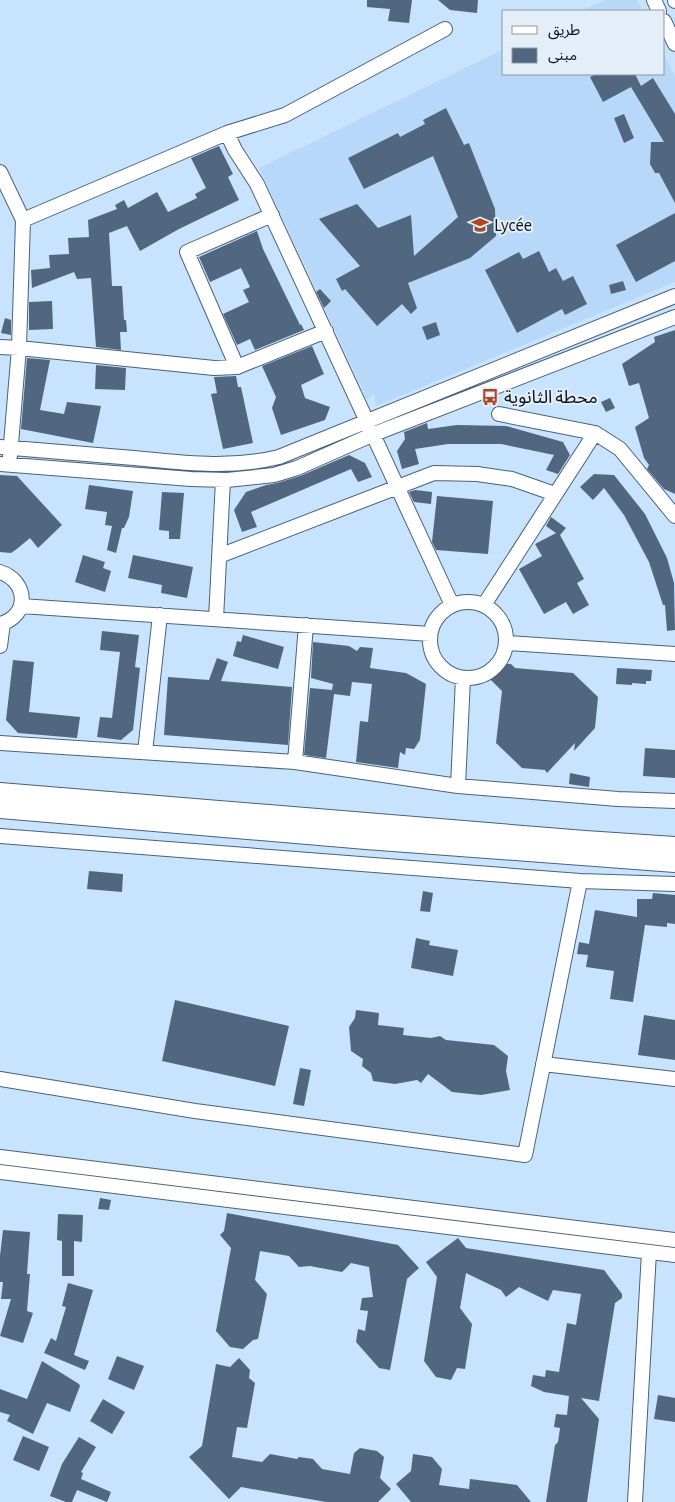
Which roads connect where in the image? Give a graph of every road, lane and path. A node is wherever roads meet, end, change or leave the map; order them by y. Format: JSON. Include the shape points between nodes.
{"nodes":[{"id":1,"x":665,"y":23,"type":"edge"},
{"id":2,"x":444,"y":29,"type":"dead end"},
{"id":3,"x":675,"y":44,"type":"edge"},
{"id":4,"x":227,"y":132,"type":"junction"},
{"id":5,"x":0,"y":172,"type":"edge"},
{"id":6,"x":272,"y":215,"type":"junction"},
{"id":7,"x":23,"y":220,"type":"junction"},
{"id":8,"x":675,"y":296,"type":"edge"},
{"id":9,"x":675,"y":317,"type":"edge"},
{"id":10,"x":326,"y":331,"type":"junction"},
{"id":11,"x":0,"y":348,"type":"edge"},
{"id":12,"x":19,"y":348,"type":"junction"},
{"id":13,"x":237,"y":367,"type":"junction"},
{"id":14,"x":499,"y":414,"type":"dead end"},
{"id":15,"x":368,"y":421,"type":"junction"},
{"id":16,"x":595,"y":433,"type":"junction"},
{"id":17,"x":374,"y":434,"type":"junction"},
{"id":18,"x":5,"y":447,"type":"edge"},
{"id":19,"x":5,"y":464,"type":"edge"},
{"id":20,"x":223,"y":480,"type":"junction"},
{"id":21,"x":398,"y":487,"type":"junction"},
{"id":22,"x":555,"y":494,"type":"junction"},
{"id":23,"x":675,"y":516,"type":"edge"},
{"id":24,"x":219,"y":556,"type":"junction"},
{"id":25,"x":0,"y":572,"type":"edge"},
{"id":26,"x":452,"y":605,"type":"junction"},
{"id":27,"x":484,"y":605,"type":"junction"},
{"id":28,"x":21,"y":606,"type":"junction"},
{"id":29,"x":160,"y":615,"type":"junction"},
{"id":30,"x":216,"y":619,"type":"junction"},
{"id":31,"x":2,"y":624,"type":"edge"},
{"id":32,"x":306,"y":625,"type":"junction"},
{"id":33,"x":430,"y":634,"type":"junction"},
{"id":34,"x":507,"y":643,"type":"junction"},
{"id":35,"x":0,"y":646,"type":"edge"},
{"id":36,"x":675,"y":654,"type":"edge"},
{"id":37,"x":463,"y":678,"type":"junction"},
{"id":38,"x":0,"y":742,"type":"edge"},
{"id":39,"x":145,"y":752,"type":"junction"},
{"id":40,"x":295,"y":762,"type":"junction"},
{"id":41,"x":458,"y":786,"type":"junction"},
{"id":42,"x":0,"y":792,"type":"edge"},
{"id":43,"x":675,"y":801,"type":"edge"},
{"id":44,"x":0,"y":809,"type":"edge"},
{"id":45,"x":0,"y":836,"type":"edge"},
{"id":46,"x":675,"y":846,"type":"edge"},
{"id":47,"x":675,"y":862,"type":"edge"},
{"id":48,"x":580,"y":881,"type":"junction"},
{"id":49,"x":675,"y":884,"type":"edge"},
{"id":50,"x":543,"y":1064,"type":"junction"},
{"id":51,"x":0,"y":1079,"type":"edge"},
{"id":52,"x":675,"y":1079,"type":"edge"},
{"id":53,"x":0,"y":1157,"type":"edge"},
{"id":54,"x":0,"y":1172,"type":"edge"},
{"id":55,"x":675,"y":1240,"type":"edge"},
{"id":56,"x":649,"y":1252,"type":"junction"},
{"id":57,"x":675,"y":1255,"type":"edge"},
{"id":58,"x":635,"y":1502,"type":"edge"}],
"edges":[{"from":1,"to":3,"type":"street"},
{"from":2,"to":4,"type":"street","via":[[284,115]]},
{"from":4,"to":6,"type":"street"},
{"from":4,"to":7,"type":"street"},
{"from":5,"to":7,"type":"street"},
{"from":6,"to":10,"type":"street"},
{"from":6,"to":13,"type":"street","via":[[187,252]]},
{"from":7,"to":12,"type":"street"},
{"from":8,"to":15,"type":"street"},
{"from":9,"to":17,"type":"street"},
{"from":10,"to":13,"type":"street"},
{"from":10,"to":15,"type":"street"},
{"from":11,"to":12,"type":"street"},
{"from":12,"to":13,"type":"street","via":[[214,368]]},
{"from":12,"to":18,"type":"street"},
{"from":14,"to":16,"type":"street"},
{"from":15,"to":17,"type":"street"},
{"from":15,"to":18,"type":"street","via":[[279,457],[231,465]]},
{"from":16,"to":22,"type":"street"},
{"from":16,"to":23,"type":"street","via":[[620,449]]},
{"from":17,"to":20,"type":"street","via":[[297,468],[259,478]]},
{"from":17,"to":21,"type":"street"},
{"from":18,"to":19,"type":"street"},
{"from":19,"to":20,"type":"street"},
{"from":20,"to":24,"type":"street"},
{"from":21,"to":22,"type":"street","via":[[434,473],[477,474],[512,479]]},
{"from":21,"to":24,"type":"street"},
{"from":21,"to":26,"type":"street"},
{"from":22,"to":27,"type":"street"},
{"from":24,"to":30,"type":"street"},
{"from":25,"to":28,"type":"street","via":[[16,581],[22,597]]},
{"from":26,"to":27,"type":"street","via":[[473,602]]},
{"from":26,"to":33,"type":"street","via":[[434,622]]},
{"from":27,"to":34,"type":"street","via":[[501,620]]},
{"from":28,"to":29,"type":"street"},
{"from":28,"to":31,"type":"street","via":[[11,620]]},
{"from":29,"to":30,"type":"street"},
{"from":29,"to":39,"type":"street"},
{"from":30,"to":32,"type":"street"},
{"from":31,"to":35,"type":"street"},
{"from":32,"to":33,"type":"street"},
{"from":32,"to":40,"type":"street"},
{"from":33,"to":37,"type":"street","via":[[430,646],[441,668]]},
{"from":34,"to":36,"type":"street"},
{"from":34,"to":37,"type":"street","via":[[497,666],[476,678]]},
{"from":37,"to":41,"type":"street"},
{"from":38,"to":39,"type":"street"},
{"from":39,"to":40,"type":"street"},
{"from":40,"to":41,"type":"street"},
{"from":41,"to":43,"type":"street"},
{"from":42,"to":46,"type":"main road"},
{"from":44,"to":47,"type":"main road"},
{"from":45,"to":48,"type":"street"},
{"from":48,"to":49,"type":"street"},
{"from":48,"to":50,"type":"street"},
{"from":50,"to":51,"type":"street","via":[[525,1154],[195,1111]]},
{"from":50,"to":52,"type":"street"},
{"from":53,"to":55,"type":"street"},
{"from":54,"to":56,"type":"street"},
{"from":56,"to":57,"type":"street"},
{"from":56,"to":58,"type":"street"}]}
